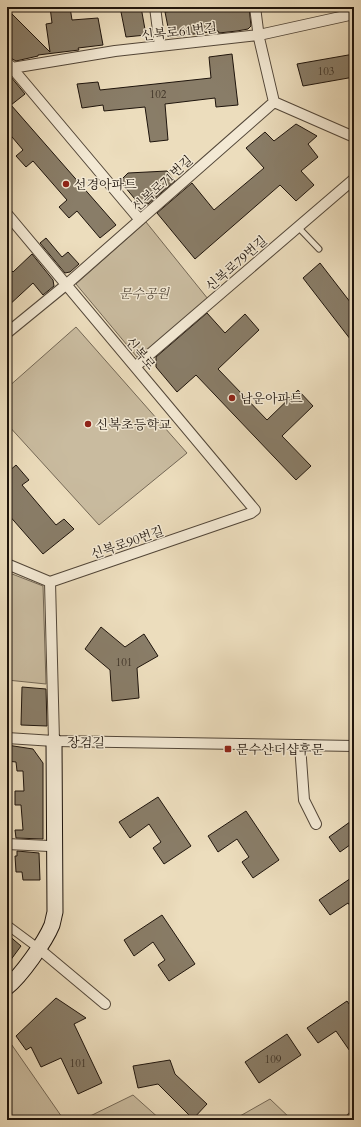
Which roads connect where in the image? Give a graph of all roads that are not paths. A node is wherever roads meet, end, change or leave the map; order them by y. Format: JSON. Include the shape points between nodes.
{"nodes":[{"id":1,"x":155,"y":7,"type":"edge"},
{"id":2,"x":255,"y":7,"type":"edge"},
{"id":3,"x":354,"y":14,"type":"edge"},
{"id":4,"x":259,"y":35,"type":"junction"},
{"id":5,"x":160,"y":46,"type":"junction"},
{"id":6,"x":9,"y":67,"type":"edge"},
{"id":7,"x":274,"y":102,"type":"junction"},
{"id":8,"x":354,"y":137,"type":"edge"},
{"id":9,"x":354,"y":179,"type":"edge"},
{"id":10,"x":7,"y":214,"type":"edge"},
{"id":11,"x":140,"y":220,"type":"junction"},
{"id":12,"x":298,"y":227,"type":"junction"},
{"id":13,"x":319,"y":249,"type":"dead end"},
{"id":14,"x":67,"y":284,"type":"junction"},
{"id":15,"x":7,"y":333,"type":"edge"},
{"id":16,"x":136,"y":366,"type":"junction"},
{"id":17,"x":255,"y":510,"type":"joint"},
{"id":18,"x":7,"y":564,"type":"edge"},
{"id":19,"x":50,"y":582,"type":"junction"},
{"id":20,"x":7,"y":738,"type":"edge"},
{"id":21,"x":54,"y":741,"type":"junction"},
{"id":22,"x":300,"y":745,"type":"junction"},
{"id":23,"x":354,"y":746,"type":"edge"},
{"id":24,"x":316,"y":824,"type":"dead end"},
{"id":25,"x":7,"y":844,"type":"edge"},
{"id":26,"x":49,"y":846,"type":"dead end"},
{"id":27,"x":7,"y":925,"type":"edge"},
{"id":28,"x":38,"y":948,"type":"junction"},
{"id":29,"x":7,"y":987,"type":"edge"},
{"id":30,"x":105,"y":1004,"type":"dead end"},
{"id":31,"x":354,"y":1116,"type":"edge"},
{"id":32,"x":350,"y":1120,"type":"edge"}],
"edges":[{"from":1,"to":5,"type":"street"},
{"from":2,"to":4,"type":"street"},
{"from":3,"to":4,"type":"street","name":"신복로61번길"},
{"from":4,"to":5,"type":"street","name":"신복로61번길"},
{"from":4,"to":7,"type":"street"},
{"from":5,"to":6,"type":"street","name":"신복로61번길"},
{"from":6,"to":11,"type":"street"},
{"from":7,"to":8,"type":"street"},
{"from":7,"to":11,"type":"street","name":"신복로71번길"},
{"from":9,"to":12,"type":"street","name":"신복로79번길"},
{"from":10,"to":14,"type":"street","name":"신복로"},
{"from":11,"to":14,"type":"street","name":"신복로71번길"},
{"from":12,"to":13,"type":"lane"},
{"from":12,"to":16,"type":"street","name":"신복로79번길"},
{"from":14,"to":15,"type":"street","name":"신복로71번길"},
{"from":14,"to":16,"type":"street","name":"신복로"},
{"from":16,"to":17,"type":"street","name":"신복로"},
{"from":17,"to":19,"type":"street","name":"신복로90번길"},
{"from":18,"to":19,"type":"street"},
{"from":19,"to":21,"type":"street"},
{"from":20,"to":21,"type":"street"},
{"from":21,"to":22,"type":"street","name":"장검길"},
{"from":21,"to":28,"type":"main road","name":"장검길","via":[[55,912],[52,925]]},
{"from":22,"to":23,"type":"street","name":"장검길"},
{"from":22,"to":24,"type":"street","via":[[304,800]]},
{"from":25,"to":26,"type":"street"},
{"from":27,"to":28,"type":"street"},
{"from":28,"to":29,"type":"main road","name":"장검길"},
{"from":28,"to":30,"type":"street"},
{"from":31,"to":32,"type":"street"}]}
